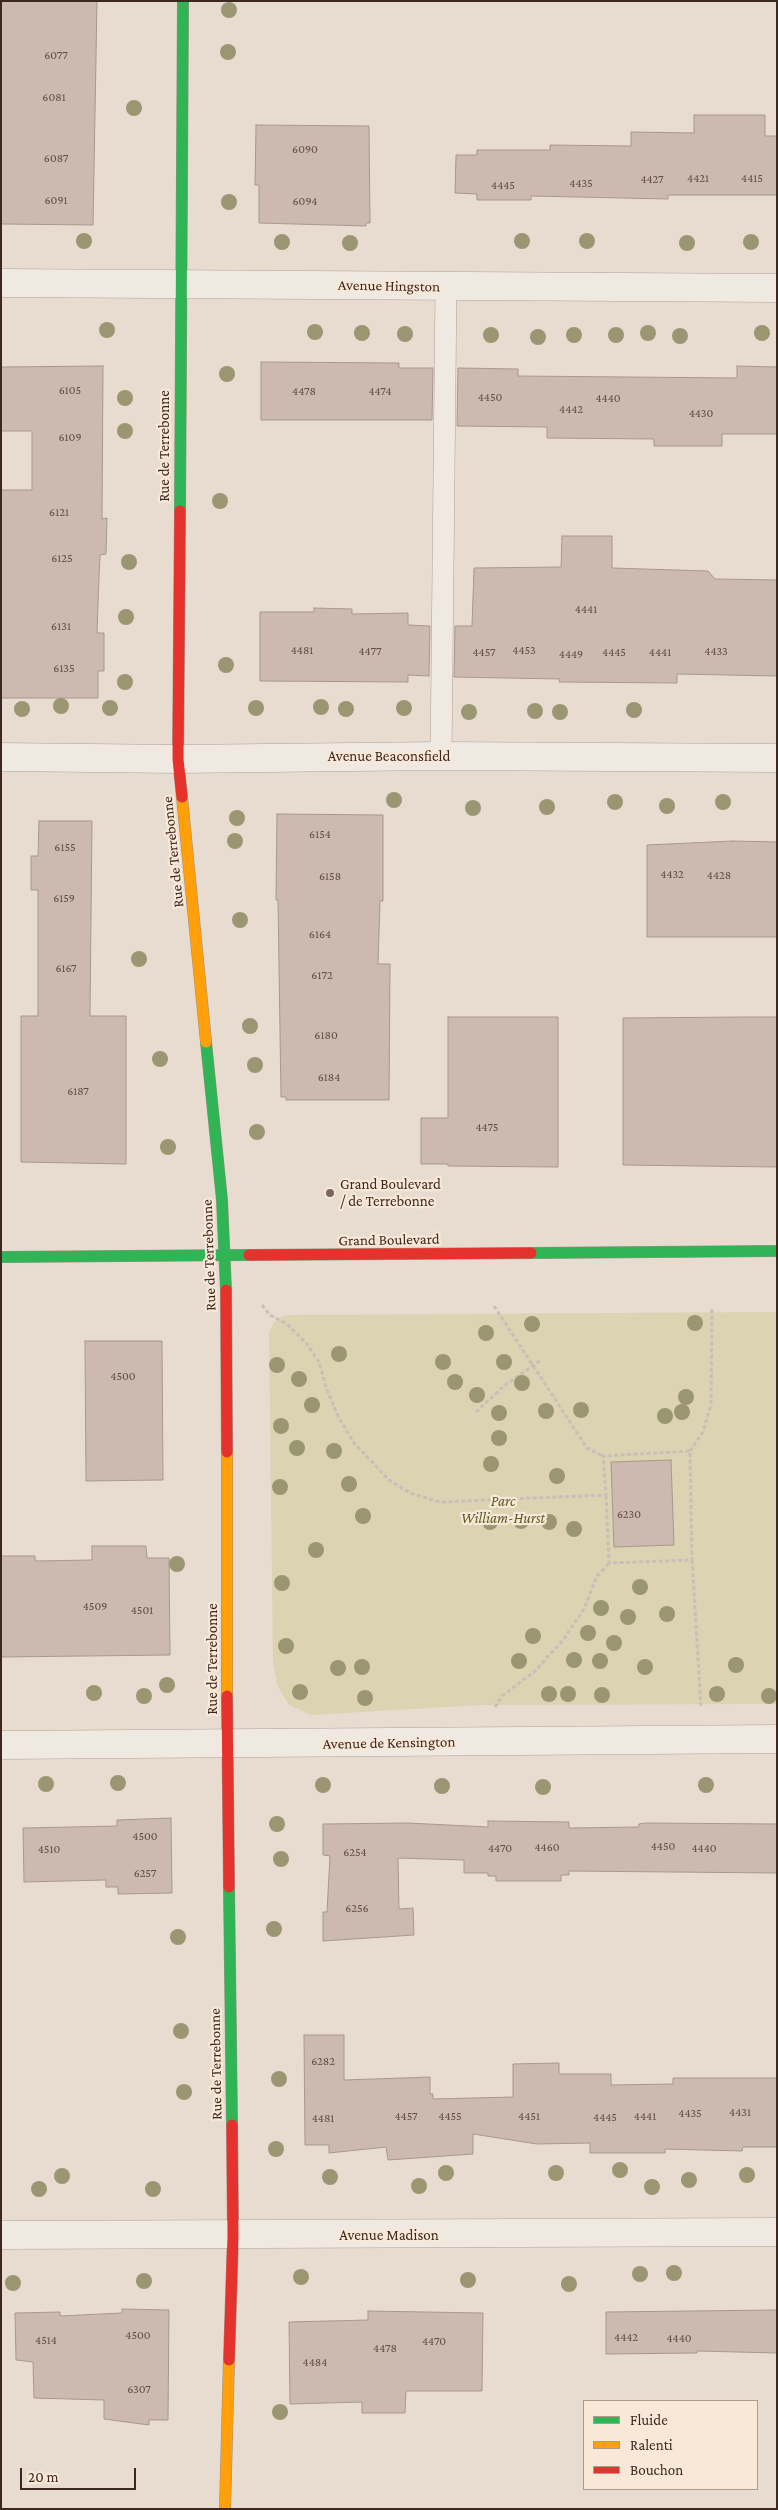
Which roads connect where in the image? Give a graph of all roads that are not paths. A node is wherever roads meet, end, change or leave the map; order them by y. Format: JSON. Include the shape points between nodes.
{"nodes":[{"id":1,"x":183,"y":1,"type":"edge"},
{"id":2,"x":1,"y":283,"type":"edge"},
{"id":3,"x":180,"y":284,"type":"junction"},
{"id":4,"x":446,"y":286,"type":"junction"},
{"id":5,"x":777,"y":288,"type":"edge"},
{"id":6,"x":441,"y":756,"type":"junction"},
{"id":7,"x":1,"y":757,"type":"edge"},
{"id":8,"x":777,"y":758,"type":"edge"},
{"id":9,"x":178,"y":759,"type":"junction"},
{"id":10,"x":777,"y":1251,"type":"edge"},
{"id":11,"x":1,"y":1257,"type":"edge"},
{"id":12,"x":224,"y":1257,"type":"junction"},
{"id":13,"x":777,"y":1739,"type":"edge"},
{"id":14,"x":227,"y":1744,"type":"junction"},
{"id":15,"x":1,"y":1745,"type":"edge"},
{"id":16,"x":777,"y":2232,"type":"edge"},
{"id":17,"x":1,"y":2235,"type":"edge"},
{"id":18,"x":233,"y":2236,"type":"junction"},
{"id":19,"x":225,"y":2509,"type":"edge"}],
"edges":[{"from":1,"to":3,"type":"street","name":"Rue de Terrebonne"},
{"from":2,"to":3,"type":"street","name":"Avenue Hingston"},
{"from":3,"to":4,"type":"street","name":"Avenue Hingston"},
{"from":3,"to":9,"type":"street","name":"Rue de Terrebonne"},
{"from":4,"to":5,"type":"street","name":"Avenue Hingston"},
{"from":4,"to":6,"type":"lane"},
{"from":6,"to":8,"type":"street","name":"Avenue Beaconsfield"},
{"from":6,"to":9,"type":"street","name":"Avenue Beaconsfield"},
{"from":7,"to":9,"type":"street","name":"Avenue Beaconsfield"},
{"from":9,"to":12,"type":"street","name":"Rue de Terrebonne","via":[[222,1200]]},
{"from":10,"to":12,"type":"street","name":"Grand Boulevard"},
{"from":11,"to":12,"type":"street","name":"Grand Boulevard"},
{"from":12,"to":14,"type":"street","name":"Rue de Terrebonne","via":[[227,1318]]},
{"from":13,"to":14,"type":"street","name":"Avenue de Kensington"},
{"from":14,"to":15,"type":"street","name":"Avenue de Kensington"},
{"from":14,"to":18,"type":"street","name":"Rue de Terrebonne"},
{"from":16,"to":18,"type":"street","name":"Avenue Madison"},
{"from":17,"to":18,"type":"street","name":"Avenue Madison"},
{"from":18,"to":19,"type":"street","name":"Rue de Terrebonne"}]}
